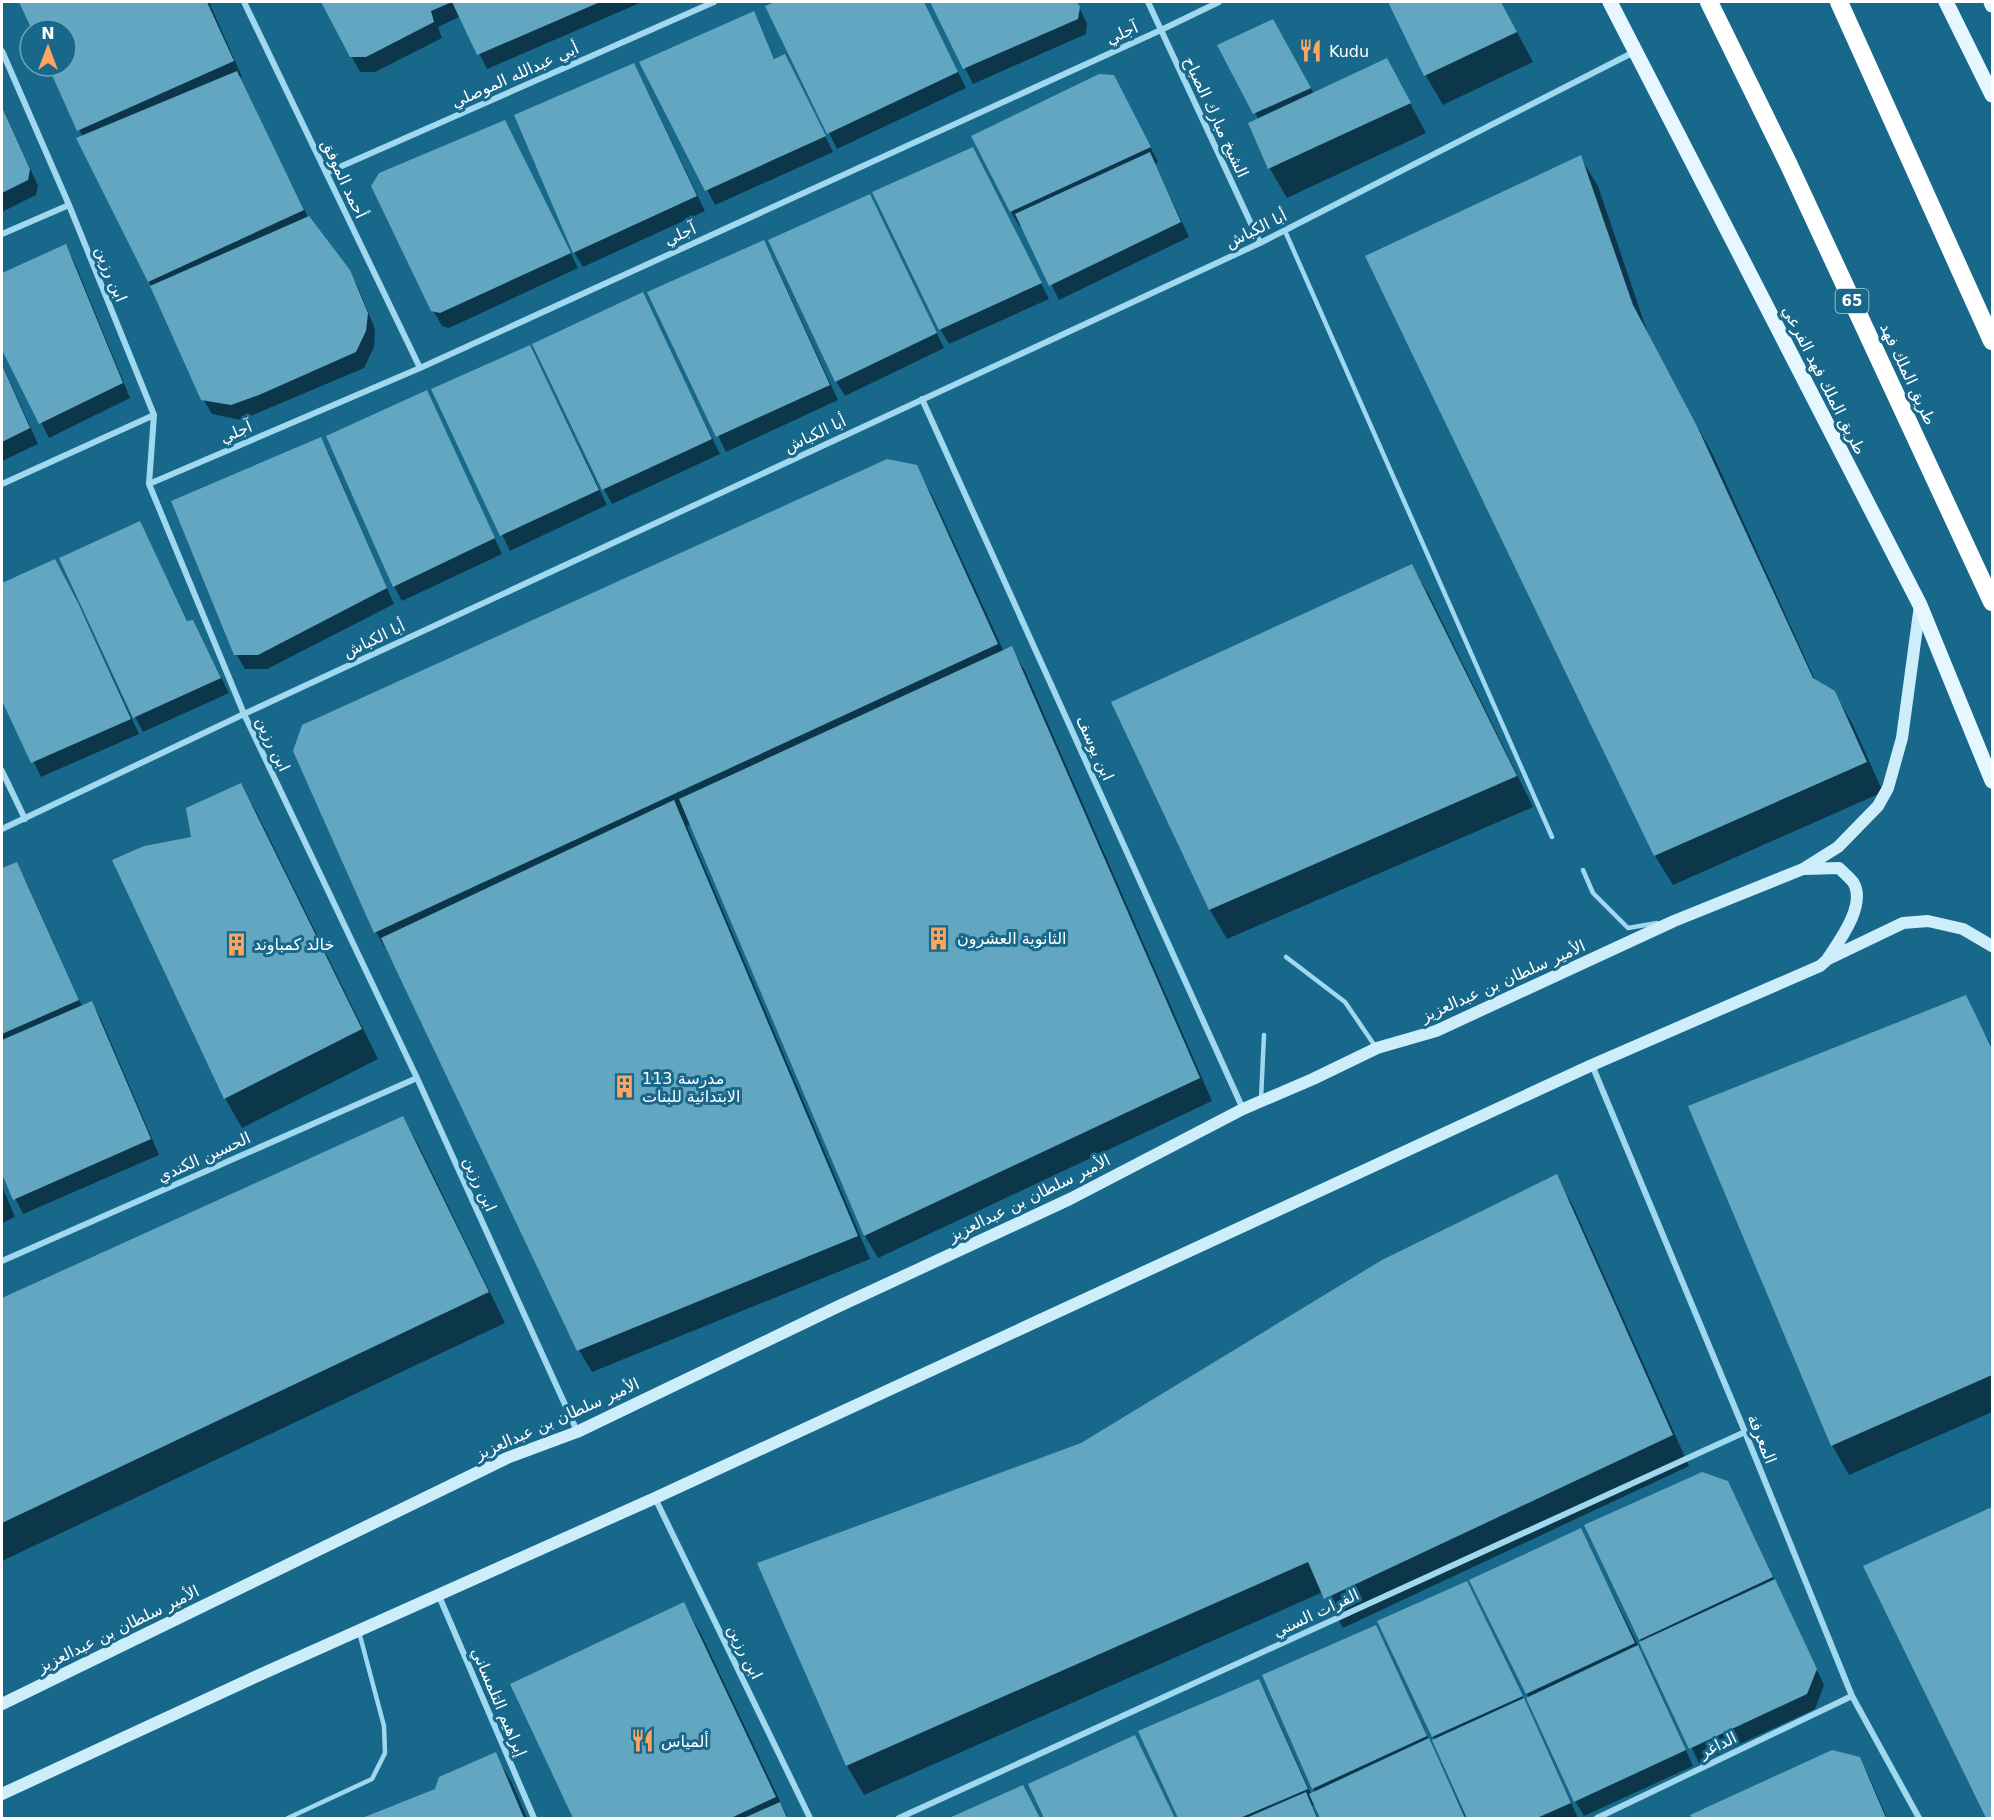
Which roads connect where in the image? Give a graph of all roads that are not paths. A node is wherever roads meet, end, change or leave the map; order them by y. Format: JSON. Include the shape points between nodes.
{"nodes":[{"id":1,"x":244,"y":2,"type":"edge"},
{"id":2,"x":714,"y":2,"type":"edge"},
{"id":3,"x":1148,"y":2,"type":"edge"},
{"id":4,"x":1219,"y":2,"type":"edge"},
{"id":5,"x":1610,"y":2,"type":"edge"},
{"id":6,"x":1709,"y":2,"type":"edge"},
{"id":7,"x":1839,"y":2,"type":"edge"},
{"id":8,"x":1946,"y":2,"type":"edge"},
{"id":9,"x":1161,"y":30,"type":"junction"},
{"id":10,"x":2,"y":51,"type":"edge"},
{"id":11,"x":1634,"y":52,"type":"junction"},
{"id":12,"x":1992,"y":95,"type":"edge"},
{"id":13,"x":326,"y":173,"type":"junction"},
{"id":14,"x":69,"y":205,"type":"junction"},
{"id":15,"x":1285,"y":231,"type":"junction"},
{"id":16,"x":2,"y":234,"type":"edge"},
{"id":17,"x":1260,"y":243,"type":"junction"},
{"id":18,"x":1992,"y":341,"type":"edge"},
{"id":19,"x":420,"y":368,"type":"junction"},
{"id":20,"x":922,"y":399,"type":"junction"},
{"id":21,"x":154,"y":415,"type":"junction"},
{"id":22,"x":2,"y":484,"type":"edge"},
{"id":23,"x":149,"y":484,"type":"junction"},
{"id":24,"x":1992,"y":602,"type":"edge"},
{"id":25,"x":1920,"y":605,"type":"junction"},
{"id":26,"x":244,"y":714,"type":"junction"},
{"id":27,"x":2,"y":771,"type":"edge"},
{"id":28,"x":1992,"y":781,"type":"edge"},
{"id":29,"x":25,"y":819,"type":"junction"},
{"id":30,"x":2,"y":829,"type":"edge"},
{"id":31,"x":1552,"y":837,"type":"dead end"},
{"id":32,"x":1803,"y":869,"type":"junction"},
{"id":33,"x":1583,"y":870,"type":"dead end"},
{"id":34,"x":1674,"y":921,"type":"junction"},
{"id":35,"x":1992,"y":946,"type":"edge"},
{"id":36,"x":1286,"y":957,"type":"dead end"},
{"id":37,"x":1828,"y":959,"type":"junction"},
{"id":38,"x":1264,"y":1035,"type":"dead end"},
{"id":39,"x":1377,"y":1048,"type":"junction"},
{"id":40,"x":1592,"y":1065,"type":"junction"},
{"id":41,"x":417,"y":1078,"type":"junction"},
{"id":42,"x":1261,"y":1101,"type":"junction"},
{"id":43,"x":1243,"y":1108,"type":"junction"},
{"id":44,"x":2,"y":1261,"type":"edge"},
{"id":45,"x":577,"y":1432,"type":"junction"},
{"id":46,"x":1745,"y":1432,"type":"junction"},
{"id":47,"x":656,"y":1498,"type":"junction"},
{"id":48,"x":439,"y":1596,"type":"junction"},
{"id":49,"x":358,"y":1631,"type":"junction"},
{"id":50,"x":1852,"y":1696,"type":"junction"},
{"id":51,"x":2,"y":1704,"type":"edge"},
{"id":52,"x":2,"y":1794,"type":"edge"},
{"id":53,"x":288,"y":1818,"type":"edge"},
{"id":54,"x":534,"y":1818,"type":"edge"},
{"id":55,"x":810,"y":1818,"type":"edge"},
{"id":56,"x":898,"y":1818,"type":"edge"},
{"id":57,"x":1597,"y":1818,"type":"edge"},
{"id":58,"x":1918,"y":1818,"type":"edge"}],
"edges":[{"from":1,"to":13,"type":"street","name":"أحمد الموفق"},
{"from":2,"to":13,"type":"street","name":"أبي عبدالله الموصلي"},
{"from":3,"to":9,"type":"street","name":"الشيخ مبارك الصباح"},
{"from":4,"to":9,"type":"street","name":"آجلي"},
{"from":5,"to":11,"type":"main road","name":"طريق الملك فهد الفرعي"},
{"from":6,"to":24,"type":"highway","name":"طريق الملك فهد","number":"65"},
{"from":7,"to":18,"type":"highway"},
{"from":8,"to":12,"type":"main road"},
{"from":9,"to":17,"type":"street","name":"الشيخ مبارك الصباح"},
{"from":9,"to":19,"type":"street","name":"آجلي"},
{"from":10,"to":14,"type":"street","name":"ابن رزين"},
{"from":11,"to":15,"type":"street","name":"أبا الكباش"},
{"from":11,"to":25,"type":"main road","name":"طريق الملك فهد الفرعي"},
{"from":13,"to":19,"type":"street","name":"أحمد الموفق"},
{"from":14,"to":16,"type":"street"},
{"from":14,"to":21,"type":"street","name":"ابن رزين"},
{"from":15,"to":17,"type":"street","name":"أبا الكباش"},
{"from":15,"to":31,"type":"lane"},
{"from":17,"to":20,"type":"street","name":"أبا الكباش"},
{"from":19,"to":23,"type":"street","name":"آجلي"},
{"from":20,"to":26,"type":"street","name":"أبا الكباش"},
{"from":20,"to":43,"type":"street","name":"ابن يوسف"},
{"from":21,"to":22,"type":"street"},
{"from":21,"to":23,"type":"street","name":"ابن رزين"},
{"from":23,"to":26,"type":"street","name":"ابن رزين"},
{"from":25,"to":28,"type":"main road","name":"طريق الملك فهد الفرعي"},
{"from":25,"to":32,"type":"street","name":"الأمير سلطان بن عبدالعزيز","via":[[1902,738],[1888,788],[1878,806],[1838,847]]},
{"from":26,"to":29,"type":"street","name":"أبا الكباش"},
{"from":26,"to":41,"type":"street","name":"ابن رزين"},
{"from":27,"to":29,"type":"street"},
{"from":29,"to":30,"type":"street","name":"أبا الكباش"},
{"from":32,"to":34,"type":"street","name":"الأمير سلطان بن عبدالعزيز"},
{"from":32,"to":37,"type":"street","via":[[1839,868],[1854,884],[1856,908]]},
{"from":33,"to":34,"type":"lane","via":[[1593,892],[1628,928]]},
{"from":34,"to":39,"type":"street","name":"الأمير سلطان بن عبدالعزيز","via":[[1436,1031]]},
{"from":35,"to":37,"type":"street","via":[[1963,929],[1928,921],[1903,923]]},
{"from":36,"to":39,"type":"lane","via":[[1345,1002]]},
{"from":37,"to":40,"type":"street","via":[[1820,966]]},
{"from":38,"to":42,"type":"lane"},
{"from":39,"to":42,"type":"street","name":"الأمير سلطان بن عبدالعزيز"},
{"from":40,"to":46,"type":"street","name":"المعرفة"},
{"from":40,"to":47,"type":"street"},
{"from":41,"to":44,"type":"street","name":"الحسين الكندي"},
{"from":41,"to":45,"type":"street","name":"ابن رزين"},
{"from":42,"to":43,"type":"street","name":"الأمير سلطان بن عبدالعزيز"},
{"from":43,"to":45,"type":"street","name":"الأمير سلطان بن عبدالعزيز","via":[[1070,1199]]},
{"from":45,"to":51,"type":"street","name":"الأمير سلطان بن عبدالعزيز","via":[[507,1458]]},
{"from":46,"to":50,"type":"street","name":"المعرفة"},
{"from":46,"to":56,"type":"street","name":"الفرات السني"},
{"from":47,"to":48,"type":"street"},
{"from":47,"to":55,"type":"street","name":"ابن رزين"},
{"from":48,"to":49,"type":"street"},
{"from":48,"to":54,"type":"street","name":"إبراهيم التلمساني"},
{"from":49,"to":52,"type":"street"},
{"from":49,"to":53,"type":"lane","via":[[384,1726],[385,1753],[372,1779]]},
{"from":50,"to":57,"type":"street","name":"الداغر"},
{"from":50,"to":58,"type":"street","name":"المعرفة"}]}
